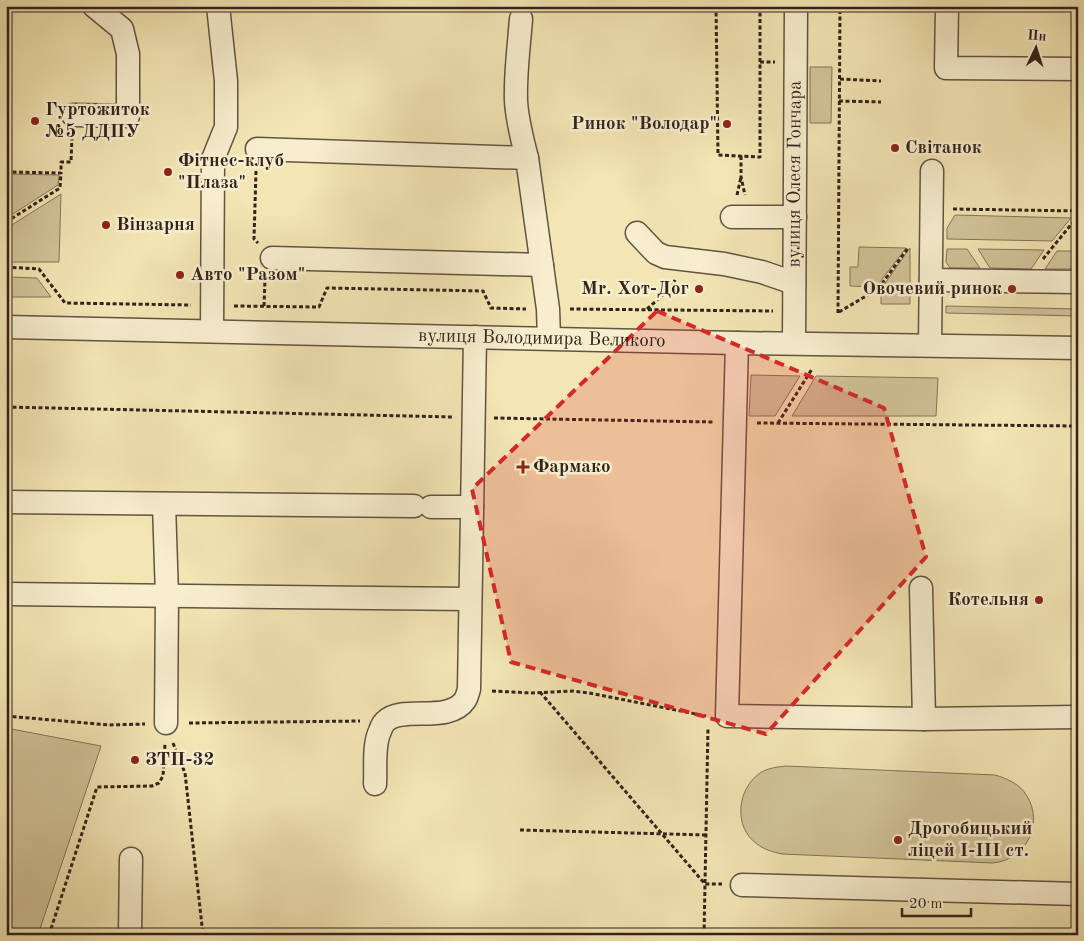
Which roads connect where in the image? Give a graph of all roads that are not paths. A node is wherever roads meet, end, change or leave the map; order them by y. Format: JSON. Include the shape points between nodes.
{"nodes":[{"id":1,"x":94,"y":6,"type":"edge"},
{"id":2,"x":218,"y":6,"type":"edge"},
{"id":3,"x":796,"y":6,"type":"edge"},
{"id":4,"x":947,"y":6,"type":"edge"},
{"id":5,"x":521,"y":19,"type":"dead end"},
{"id":6,"x":1078,"y":70,"type":"edge"},
{"id":7,"x":73,"y":125,"type":"road end"},
{"id":8,"x":257,"y":149,"type":"road end"},
{"id":9,"x":527,"y":158,"type":"junction"},
{"id":10,"x":932,"y":171,"type":"dead end"},
{"id":11,"x":741,"y":217,"type":"road end"},
{"id":12,"x":795,"y":217,"type":"junction"},
{"id":13,"x":637,"y":233,"type":"dead end"},
{"id":14,"x":266,"y":260,"type":"road end"},
{"id":15,"x":542,"y":264,"type":"junction"},
{"id":16,"x":930,"y":280,"type":"junction"},
{"id":17,"x":1078,"y":282,"type":"edge"},
{"id":18,"x":794,"y":283,"type":"junction"},
{"id":19,"x":6,"y":327,"type":"edge"},
{"id":20,"x":212,"y":331,"type":"junction"},
{"id":21,"x":475,"y":337,"type":"junction"},
{"id":22,"x":548,"y":338,"type":"junction"},
{"id":23,"x":737,"y":343,"type":"junction"},
{"id":24,"x":794,"y":343,"type":"junction"},
{"id":25,"x":930,"y":345,"type":"junction"},
{"id":26,"x":1078,"y":348,"type":"edge"},
{"id":27,"x":6,"y":502,"type":"edge"},
{"id":28,"x":164,"y":504,"type":"junction"},
{"id":29,"x":472,"y":508,"type":"junction"},
{"id":30,"x":921,"y":588,"type":"dead end"},
{"id":31,"x":6,"y":594,"type":"edge"},
{"id":32,"x":167,"y":596,"type":"junction"},
{"id":33,"x":470,"y":599,"type":"junction"},
{"id":34,"x":1078,"y":717,"type":"edge"},
{"id":35,"x":924,"y":719,"type":"junction"},
{"id":36,"x":166,"y":723,"type":"road end"},
{"id":37,"x":375,"y":784,"type":"dead end"},
{"id":38,"x":132,"y":859,"type":"dead end"},
{"id":39,"x":742,"y":884,"type":"dead end"},
{"id":40,"x":1078,"y":894,"type":"edge"},
{"id":41,"x":130,"y":935,"type":"edge"}],
"edges":[{"from":1,"to":7,"type":"street","via":[[122,29],[128,54],[128,116]]},
{"from":2,"to":20,"type":"street","via":[[226,80],[226,127],[213,160]]},
{"from":3,"to":12,"type":"street","name":"вулиця Олеся Гончара"},
{"from":4,"to":6,"type":"street","via":[[946,68]]},
{"from":5,"to":9,"type":"street","via":[[516,102]]},
{"from":8,"to":9,"type":"street"},
{"from":9,"to":15,"type":"street"},
{"from":10,"to":16,"type":"street"},
{"from":11,"to":12,"type":"street"},
{"from":12,"to":18,"type":"street","name":"вулиця Олеся Гончара"},
{"from":13,"to":18,"type":"street","via":[[656,253],[665,257],[724,264]]},
{"from":14,"to":15,"type":"street"},
{"from":15,"to":22,"type":"street"},
{"from":16,"to":17,"type":"street"},
{"from":16,"to":25,"type":"street"},
{"from":18,"to":24,"type":"street","name":"вулиця Олеся Гончара"},
{"from":19,"to":20,"type":"street","name":"вулиця Володимира Великого"},
{"from":20,"to":21,"type":"street","name":"вулиця Володимира Великого"},
{"from":21,"to":22,"type":"street","name":"вулиця Володимира Великого"},
{"from":21,"to":29,"type":"street"},
{"from":22,"to":23,"type":"street","name":"вулиця Володимира Великого"},
{"from":23,"to":24,"type":"street","name":"вулиця Володимира Великого"},
{"from":23,"to":35,"type":"street","via":[[718,716]]},
{"from":24,"to":25,"type":"street","name":"вулиця Володимира Великого"},
{"from":25,"to":26,"type":"street","name":"вулиця Володимира Великого"},
{"from":27,"to":28,"type":"street"},
{"from":28,"to":29,"type":"street"},
{"from":28,"to":32,"type":"street"},
{"from":29,"to":33,"type":"street"},
{"from":30,"to":35,"type":"street"},
{"from":31,"to":32,"type":"street"},
{"from":32,"to":33,"type":"street"},
{"from":32,"to":36,"type":"street"},
{"from":33,"to":37,"type":"street","via":[[469,689],[465,700],[456,708],[442,712],[394,715],[385,721],[376,746]]},
{"from":34,"to":35,"type":"street"},
{"from":38,"to":41,"type":"street"},
{"from":39,"to":40,"type":"street"}]}
